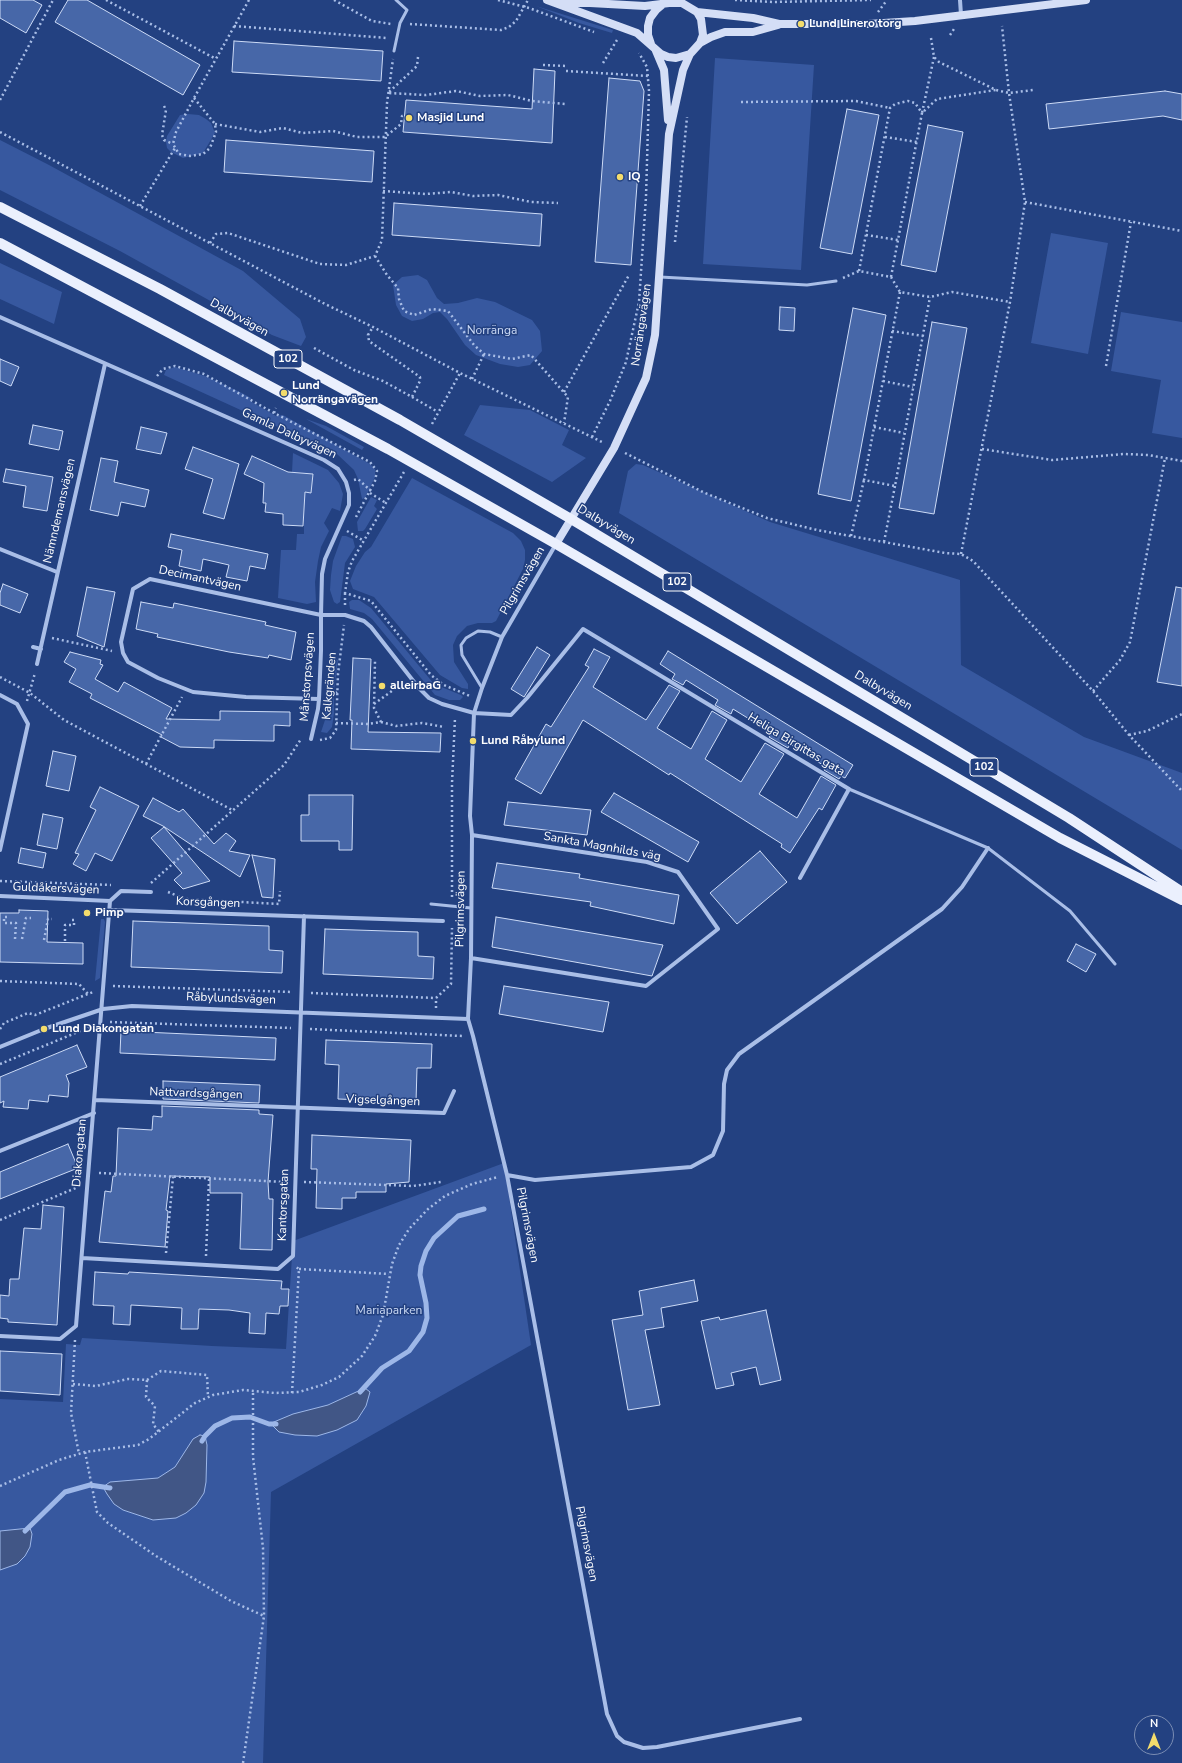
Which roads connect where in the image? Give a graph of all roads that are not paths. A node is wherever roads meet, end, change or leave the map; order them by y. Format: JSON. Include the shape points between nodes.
{"nodes":[{"id":1,"x":396,"y":0,"type":"edge"},
{"id":2,"x":547,"y":0,"type":"edge"},
{"id":3,"x":960,"y":0,"type":"edge"},
{"id":4,"x":1086,"y":0,"type":"edge"},
{"id":5,"x":676,"y":1,"type":"edge"},
{"id":6,"x":558,"y":3,"type":"junction"},
{"id":7,"x":663,"y":5,"type":"junction"},
{"id":8,"x":697,"y":12,"type":"junction"},
{"id":9,"x":961,"y":15,"type":"junction"},
{"id":10,"x":779,"y":24,"type":"junction"},
{"id":11,"x":700,"y":43,"type":"junction"},
{"id":12,"x":653,"y":47,"type":"junction"},
{"id":13,"x":394,"y":51,"type":"road end"},
{"id":14,"x":690,"y":54,"type":"junction"},
{"id":15,"x":669,"y":134,"type":"junction"},
{"id":16,"x":0,"y":207,"type":"edge"},
{"id":17,"x":0,"y":243,"type":"edge"},
{"id":18,"x":660,"y":277,"type":"junction"},
{"id":19,"x":836,"y":281,"type":"road end"},
{"id":20,"x":0,"y":317,"type":"edge"},
{"id":21,"x":105,"y":364,"type":"junction"},
{"id":22,"x":571,"y":519,"type":"junction"},
{"id":23,"x":556,"y":544,"type":"junction"},
{"id":24,"x":0,"y":549,"type":"edge"},
{"id":25,"x":57,"y":572,"type":"junction"},
{"id":26,"x":321,"y":615,"type":"junction"},
{"id":27,"x":502,"y":637,"type":"junction"},
{"id":28,"x":33,"y":647,"type":"dead end"},
{"id":29,"x":41,"y":649,"type":"junction"},
{"id":30,"x":37,"y":664,"type":"road end"},
{"id":31,"x":482,"y":688,"type":"junction"},
{"id":32,"x":0,"y":695,"type":"edge"},
{"id":33,"x":319,"y":699,"type":"junction"},
{"id":34,"x":474,"y":714,"type":"junction"},
{"id":35,"x":311,"y":739,"type":"road end"},
{"id":36,"x":850,"y":789,"type":"junction"},
{"id":37,"x":472,"y":835,"type":"junction"},
{"id":38,"x":988,"y":848,"type":"junction"},
{"id":39,"x":0,"y":850,"type":"edge"},
{"id":40,"x":800,"y":878,"type":"dead end"},
{"id":41,"x":151,"y":892,"type":"dead end"},
{"id":42,"x":1182,"y":892,"type":"edge"},
{"id":43,"x":0,"y":896,"type":"edge"},
{"id":44,"x":1182,"y":900,"type":"edge"},
{"id":45,"x":110,"y":901,"type":"junction"},
{"id":46,"x":431,"y":904,"type":"dead end"},
{"id":47,"x":471,"y":908,"type":"junction"},
{"id":48,"x":110,"y":910,"type":"junction"},
{"id":49,"x":304,"y":916,"type":"junction"},
{"id":50,"x":443,"y":921,"type":"dead end"},
{"id":51,"x":471,"y":958,"type":"junction"},
{"id":52,"x":1115,"y":964,"type":"dead end"},
{"id":53,"x":103,"y":1008,"type":"junction"},
{"id":54,"x":301,"y":1012,"type":"junction"},
{"id":55,"x":468,"y":1019,"type":"junction"},
{"id":56,"x":0,"y":1047,"type":"edge"},
{"id":57,"x":454,"y":1091,"type":"dead end"},
{"id":58,"x":95,"y":1100,"type":"junction"},
{"id":59,"x":297,"y":1108,"type":"junction"},
{"id":60,"x":94,"y":1113,"type":"junction"},
{"id":61,"x":0,"y":1151,"type":"edge"},
{"id":62,"x":507,"y":1174,"type":"junction"},
{"id":63,"x":82,"y":1258,"type":"junction"},
{"id":64,"x":0,"y":1336,"type":"edge"},
{"id":65,"x":800,"y":1719,"type":"dead end"}],
"edges":[{"from":1,"to":13,"type":"lane","via":[[407,10],[400,23]]},
{"from":2,"to":6,"type":"street"},
{"from":3,"to":9,"type":"street"},
{"from":4,"to":9,"type":"street"},
{"from":5,"to":7,"type":"street"},
{"from":5,"to":8,"type":"street","via":[[690,6]]},
{"from":6,"to":7,"type":"street"},
{"from":6,"to":12,"type":"street","via":[[631,30]]},
{"from":7,"to":12,"type":"street","via":[[650,18],[648,26],[648,35]]},
{"from":8,"to":10,"type":"street","via":[[753,18]]},
{"from":8,"to":11,"type":"street","via":[[703,27]]},
{"from":9,"to":10,"type":"street","via":[[915,22],[876,24]]},
{"from":10,"to":11,"type":"street","via":[[753,32],[725,32]]},
{"from":11,"to":14,"type":"street"},
{"from":12,"to":14,"type":"street","via":[[661,54],[676,58]]},
{"from":12,"to":15,"type":"street","name":"Norrängavägen","via":[[664,70]]},
{"from":14,"to":15,"type":"street","name":"Norrängavägen","via":[[683,70]]},
{"from":15,"to":18,"type":"street","name":"Norrängavägen"},
{"from":16,"to":22,"type":"main road","name":"Dalbyvägen","number":"102","via":[[160,289],[374,406]]},
{"from":17,"to":23,"type":"main road","number":"102","via":[[305,404]]},
{"from":18,"to":19,"type":"lane","via":[[807,285]]},
{"from":18,"to":22,"type":"street","name":"Norrängavägen","via":[[655,335],[646,378],[614,448]]},
{"from":20,"to":21,"type":"street","name":"Gamla Dalbyvägen"},
{"from":21,"to":25,"type":"street","name":"Nämndemansvägen"},
{"from":21,"to":26,"type":"street","name":"Gamla Dalbyvägen","via":[[324,460],[338,469],[346,482],[349,505],[325,559]]},
{"from":22,"to":23,"type":"street","name":"Norrängavägen"},
{"from":22,"to":42,"type":"main road","name":"Dalbyvägen","number":"102","via":[[1070,818]]},
{"from":23,"to":27,"type":"street","name":"Pilgrimsvägen"},
{"from":23,"to":44,"type":"main road","number":"102","via":[[1060,838]]},
{"from":24,"to":25,"type":"street"},
{"from":25,"to":29,"type":"street","name":"Nämndemansvägen"},
{"from":26,"to":33,"type":"street","name":"Månstorpsvägen"},
{"from":26,"to":33,"type":"street","name":"Decimantvägen","via":[[150,579],[133,589],[121,642],[128,662],[187,690],[246,697]]},
{"from":26,"to":34,"type":"street","via":[[345,615],[357,618],[371,627],[429,698]]},
{"from":27,"to":31,"type":"street","name":"Pilgrimsvägen"},
{"from":27,"to":31,"type":"lane","via":[[478,631],[466,638],[461,646],[462,656]]},
{"from":28,"to":29,"type":"street"},
{"from":29,"to":30,"type":"street","name":"Nämndemansvägen"},
{"from":31,"to":34,"type":"street","name":"Pilgrimsvägen"},
{"from":32,"to":39,"type":"street","via":[[17,704],[28,724]]},
{"from":33,"to":35,"type":"street","name":"Månstorpsvägen"},
{"from":34,"to":36,"type":"street","name":"Heliga Birgittas gata","via":[[511,715],[583,628]]},
{"from":34,"to":37,"type":"street","name":"Pilgrimsvägen","via":[[470,816]]},
{"from":36,"to":38,"type":"lane","name":"Heliga Birgittas gata"},
{"from":36,"to":40,"type":"street"},
{"from":37,"to":47,"type":"street","name":"Pilgrimsvägen"},
{"from":37,"to":51,"type":"street","name":"Sankta Magnhilds väg","via":[[647,862],[678,872],[718,929],[646,986]]},
{"from":38,"to":52,"type":"lane","name":"Heliga Birgittas gata","via":[[1070,911]]},
{"from":38,"to":62,"type":"street","via":[[962,887],[942,909],[739,1054],[726,1070],[723,1131],[713,1155],[691,1167],[535,1180]]},
{"from":41,"to":45,"type":"street","via":[[121,891]]},
{"from":43,"to":45,"type":"street","name":"Guldåkersvägen"},
{"from":45,"to":48,"type":"street","name":"Diakongatan"},
{"from":46,"to":47,"type":"lane"},
{"from":47,"to":51,"type":"street","name":"Pilgrimsvägen"},
{"from":48,"to":49,"type":"street","name":"Korsgången"},
{"from":48,"to":53,"type":"street","name":"Diakongatan"},
{"from":49,"to":50,"type":"street","name":"Korsgången"},
{"from":49,"to":54,"type":"street"},
{"from":51,"to":55,"type":"street","name":"Pilgrimsvägen"},
{"from":53,"to":54,"type":"street","name":"Råbylundsvägen","via":[[132,1006]]},
{"from":53,"to":56,"type":"street","name":"Råbylundsvägen"},
{"from":53,"to":58,"type":"street","name":"Diakongatan"},
{"from":54,"to":55,"type":"street","name":"Råbylundsvägen"},
{"from":54,"to":59,"type":"street","name":"Kantorsgatan"},
{"from":55,"to":62,"type":"street","name":"Pilgrimsvägen"},
{"from":57,"to":59,"type":"street","name":"Vigselgången","via":[[444,1113]]},
{"from":58,"to":59,"type":"street","name":"Nattvardsgången"},
{"from":58,"to":60,"type":"street","name":"Diakongatan"},
{"from":59,"to":63,"type":"street","name":"Kantorsgatan","via":[[292,1256],[278,1269]]},
{"from":60,"to":61,"type":"street"},
{"from":60,"to":63,"type":"street","name":"Diakongatan"},
{"from":62,"to":65,"type":"street","name":"Pilgrimsvägen","via":[[607,1714],[612,1727],[624,1742],[643,1748]]},
{"from":63,"to":64,"type":"street","name":"Diakongatan","via":[[76,1326],[60,1339]]}]}
